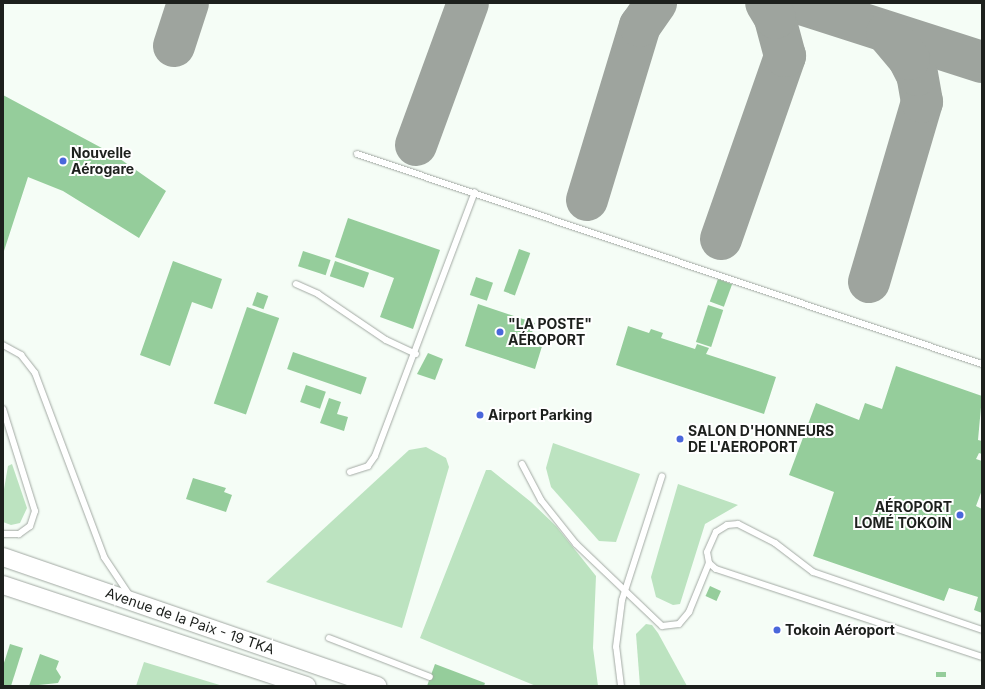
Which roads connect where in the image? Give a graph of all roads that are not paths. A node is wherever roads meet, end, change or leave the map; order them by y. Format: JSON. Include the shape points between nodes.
{"nodes":[{"id":1,"x":357,"y":154,"type":"dead end"},
{"id":2,"x":475,"y":192,"type":"junction"},
{"id":3,"x":296,"y":284,"type":"dead end"},
{"id":4,"x":3,"y":345,"type":"edge"},
{"id":5,"x":416,"y":354,"type":"junction"},
{"id":6,"x":982,"y":364,"type":"edge"},
{"id":7,"x":3,"y":409,"type":"edge"},
{"id":8,"x":522,"y":464,"type":"dead end"},
{"id":9,"x":350,"y":472,"type":"dead end"},
{"id":10,"x":662,"y":476,"type":"dead end"},
{"id":11,"x":3,"y":534,"type":"edge"},
{"id":12,"x":3,"y":557,"type":"edge"},
{"id":13,"x":709,"y":562,"type":"junction"},
{"id":14,"x":3,"y":585,"type":"edge"},
{"id":15,"x":625,"y":588,"type":"junction"},
{"id":16,"x":134,"y":602,"type":"junction"},
{"id":17,"x":982,"y":630,"type":"edge"},
{"id":18,"x":329,"y":638,"type":"dead end"},
{"id":19,"x":982,"y":657,"type":"edge"},
{"id":20,"x":430,"y":677,"type":"dead end"},
{"id":21,"x":307,"y":686,"type":"edge"},
{"id":22,"x":377,"y":686,"type":"edge"},
{"id":23,"x":621,"y":686,"type":"edge"}],
"edges":[{"from":1,"to":2,"type":"lane"},
{"from":2,"to":5,"type":"lane"},
{"from":2,"to":6,"type":"lane"},
{"from":3,"to":5,"type":"lane","via":[[318,294],[380,337]]},
{"from":4,"to":16,"type":"lane","via":[[22,355],[35,373],[104,557]]},
{"from":5,"to":9,"type":"lane","via":[[375,456],[368,466]]},
{"from":7,"to":11,"type":"lane","via":[[35,511],[30,526],[19,534]]},
{"from":8,"to":15,"type":"lane","via":[[542,500],[576,544]]},
{"from":10,"to":15,"type":"lane"},
{"from":12,"to":16,"type":"main road","name":"Avenue de la Paix - 19 TKA"},
{"from":13,"to":15,"type":"lane","via":[[688,612],[676,625],[662,626]]},
{"from":13,"to":17,"type":"lane","via":[[707,552],[716,532],[738,524],[775,543],[813,572]]},
{"from":13,"to":19,"type":"lane","via":[[716,569]]},
{"from":14,"to":21,"type":"main road","name":"Avenue de la Paix - 19 TKA"},
{"from":15,"to":23,"type":"lane","via":[[616,647]]},
{"from":16,"to":22,"type":"main road","name":"Avenue de la Paix - 19 TKA"},
{"from":18,"to":20,"type":"lane"}]}
